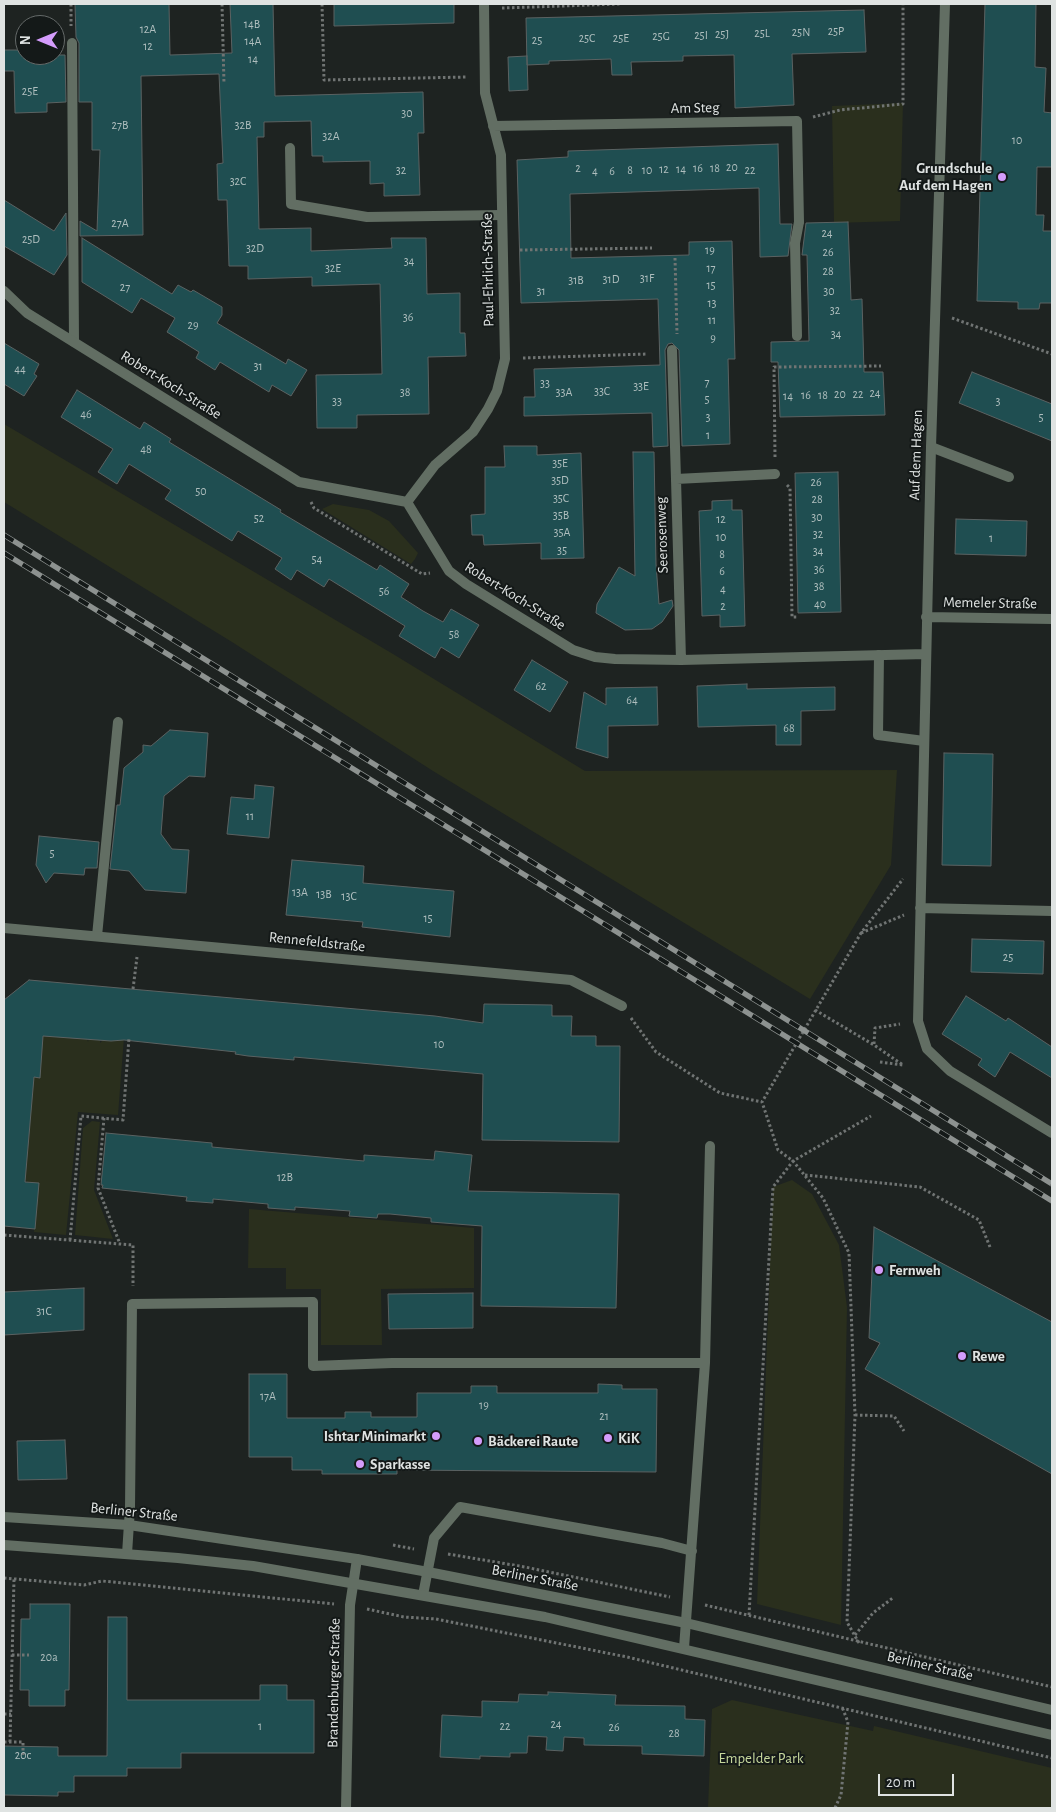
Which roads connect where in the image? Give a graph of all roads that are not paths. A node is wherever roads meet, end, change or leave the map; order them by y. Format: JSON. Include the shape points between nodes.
{"nodes":[{"id":1,"x":945,"y":4,"type":"edge"},
{"id":2,"x":484,"y":6,"type":"edge"},
{"id":3,"x":72,"y":43,"type":"dead end"},
{"id":4,"x":493,"y":126,"type":"junction"},
{"id":5,"x":290,"y":148,"type":"dead end"},
{"id":6,"x":501,"y":215,"type":"junction"},
{"id":7,"x":4,"y":291,"type":"edge"},
{"id":8,"x":797,"y":336,"type":"dead end"},
{"id":9,"x":74,"y":342,"type":"junction"},
{"id":10,"x":672,"y":350,"type":"road end"},
{"id":11,"x":931,"y":447,"type":"junction"},
{"id":12,"x":775,"y":474,"type":"road end"},
{"id":13,"x":1009,"y":477,"type":"dead end"},
{"id":14,"x":676,"y":479,"type":"junction"},
{"id":15,"x":407,"y":502,"type":"junction"},
{"id":16,"x":926,"y":617,"type":"junction"},
{"id":17,"x":1052,"y":619,"type":"edge"},
{"id":18,"x":926,"y":654,"type":"junction"},
{"id":19,"x":879,"y":655,"type":"junction"},
{"id":20,"x":682,"y":660,"type":"junction"},
{"id":21,"x":118,"y":722,"type":"dead end"},
{"id":22,"x":924,"y":741,"type":"junction"},
{"id":23,"x":920,"y":908,"type":"junction"},
{"id":24,"x":1052,"y":911,"type":"edge"},
{"id":25,"x":4,"y":928,"type":"edge"},
{"id":26,"x":97,"y":936,"type":"junction"},
{"id":27,"x":622,"y":1006,"type":"road end"},
{"id":28,"x":1052,"y":1134,"type":"edge"},
{"id":29,"x":710,"y":1146,"type":"dead end"},
{"id":30,"x":706,"y":1363,"type":"junction"},
{"id":31,"x":4,"y":1517,"type":"edge"},
{"id":32,"x":129,"y":1525,"type":"junction"},
{"id":33,"x":4,"y":1545,"type":"edge"},
{"id":34,"x":692,"y":1551,"type":"junction"},
{"id":35,"x":127,"y":1554,"type":"junction"},
{"id":36,"x":357,"y":1559,"type":"junction"},
{"id":37,"x":428,"y":1572,"type":"junction"},
{"id":38,"x":354,"y":1583,"type":"junction"},
{"id":39,"x":423,"y":1595,"type":"junction"},
{"id":40,"x":686,"y":1623,"type":"junction"},
{"id":41,"x":684,"y":1648,"type":"junction"},
{"id":42,"x":1052,"y":1710,"type":"edge"},
{"id":43,"x":1052,"y":1735,"type":"edge"},
{"id":44,"x":346,"y":1808,"type":"edge"}],
"edges":[{"from":1,"to":11,"type":"street","name":"Auf dem Hagen"},
{"from":2,"to":4,"type":"street","name":"Paul-Ehrlich-Straße","via":[[485,93]]},
{"from":3,"to":9,"type":"street"},
{"from":4,"to":6,"type":"street","name":"Paul-Ehrlich-Straße","via":[[500,155]]},
{"from":4,"to":8,"type":"street","name":"Am Steg","via":[[797,121]]},
{"from":5,"to":6,"type":"street","via":[[291,204],[367,217]]},
{"from":6,"to":15,"type":"street","name":"Paul-Ehrlich-Straße","via":[[505,359],[497,391],[473,432],[435,465]]},
{"from":7,"to":9,"type":"street","name":"Robert-Koch-Straße","via":[[27,313]]},
{"from":9,"to":15,"type":"street","name":"Robert-Koch-Straße","via":[[299,482]]},
{"from":10,"to":14,"type":"street"},
{"from":11,"to":13,"type":"street"},
{"from":11,"to":16,"type":"street","name":"Auf dem Hagen"},
{"from":12,"to":14,"type":"street","name":"Seerosenweg"},
{"from":14,"to":20,"type":"street","name":"Seerosenweg"},
{"from":15,"to":20,"type":"street","name":"Robert-Koch-Straße","via":[[449,571],[573,650],[595,657]]},
{"from":16,"to":17,"type":"street","name":"Memeler Straße"},
{"from":16,"to":18,"type":"street","name":"Auf dem Hagen"},
{"from":18,"to":19,"type":"street","name":"Robert-Koch-Straße"},
{"from":18,"to":22,"type":"street","name":"Auf dem Hagen"},
{"from":19,"to":20,"type":"street","name":"Robert-Koch-Straße"},
{"from":19,"to":22,"type":"street","via":[[878,735]]},
{"from":21,"to":26,"type":"street"},
{"from":22,"to":23,"type":"street","name":"Auf dem Hagen"},
{"from":23,"to":24,"type":"street"},
{"from":23,"to":28,"type":"street","name":"Auf dem Hagen","via":[[918,1021],[927,1049],[950,1071]]},
{"from":25,"to":26,"type":"street","name":"Rennefeldstraße"},
{"from":26,"to":27,"type":"street","name":"Rennefeldstraße","via":[[571,980]]},
{"from":29,"to":30,"type":"street"},
{"from":30,"to":32,"type":"street","via":[[313,1366],[313,1302],[132,1304]]},
{"from":30,"to":34,"type":"street"},
{"from":31,"to":32,"type":"street","name":"Berliner Straße"},
{"from":32,"to":35,"type":"street"},
{"from":32,"to":36,"type":"street","name":"Berliner Straße"},
{"from":33,"to":35,"type":"street"},
{"from":34,"to":37,"type":"street","via":[[596,1530],[460,1507],[434,1538]]},
{"from":34,"to":40,"type":"street"},
{"from":35,"to":38,"type":"street","via":[[253,1566]]},
{"from":36,"to":37,"type":"street","name":"Berliner Straße"},
{"from":36,"to":38,"type":"street","name":"Brandenburger Straße"},
{"from":37,"to":39,"type":"street"},
{"from":37,"to":40,"type":"street","name":"Berliner Straße"},
{"from":38,"to":39,"type":"street"},
{"from":38,"to":44,"type":"street","name":"Brandenburger Straße","via":[[350,1605]]},
{"from":39,"to":41,"type":"street","via":[[545,1617]]},
{"from":40,"to":41,"type":"street"},
{"from":40,"to":42,"type":"street","name":"Berliner Straße"},
{"from":41,"to":43,"type":"street"}]}
